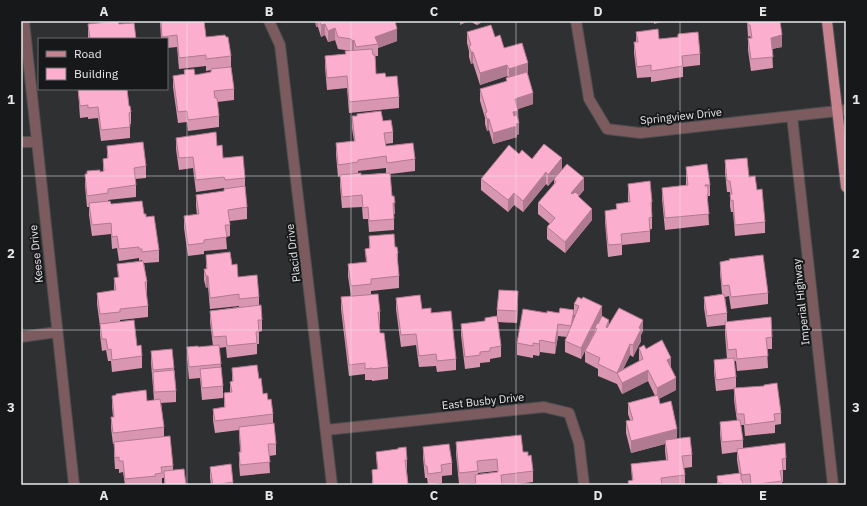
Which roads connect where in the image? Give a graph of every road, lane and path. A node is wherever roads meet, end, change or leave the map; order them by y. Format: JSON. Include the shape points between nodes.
{"nodes":[{"id":1,"x":24,"y":21,"type":"edge"},
{"id":2,"x":269,"y":21,"type":"edge"},
{"id":3,"x":576,"y":21,"type":"edge"},
{"id":4,"x":827,"y":21,"type":"edge"},
{"id":5,"x":842,"y":110,"type":"edge"},
{"id":6,"x":792,"y":116,"type":"junction"},
{"id":7,"x":21,"y":142,"type":"edge"},
{"id":8,"x":36,"y":142,"type":"junction"},
{"id":9,"x":846,"y":187,"type":"edge"},
{"id":10,"x":57,"y":332,"type":"junction"},
{"id":11,"x":21,"y":336,"type":"edge"},
{"id":12,"x":326,"y":430,"type":"junction"},
{"id":13,"x":74,"y":485,"type":"edge"},
{"id":14,"x":332,"y":485,"type":"edge"},
{"id":15,"x":584,"y":485,"type":"edge"},
{"id":16,"x":833,"y":485,"type":"edge"}],
"edges":[{"from":1,"to":8,"type":"street","name":"Keese Drive"},
{"from":2,"to":12,"type":"street","name":"Placid Drive","via":[[280,45]]},
{"from":3,"to":6,"type":"street","name":"Springview Drive","via":[[590,99],[607,129],[640,133]]},
{"from":4,"to":5,"type":"main road"},
{"from":5,"to":6,"type":"street","name":"Springview Drive"},
{"from":5,"to":9,"type":"main road"},
{"from":6,"to":16,"type":"street","name":"Imperial Highway"},
{"from":7,"to":8,"type":"street"},
{"from":8,"to":10,"type":"street","name":"Keese Drive"},
{"from":10,"to":11,"type":"street"},
{"from":10,"to":13,"type":"street","name":"Keese Drive"},
{"from":12,"to":14,"type":"street","name":"Placid Drive"},
{"from":12,"to":15,"type":"street","name":"East Busby Drive","via":[[544,406],[569,413],[579,444]]}]}
